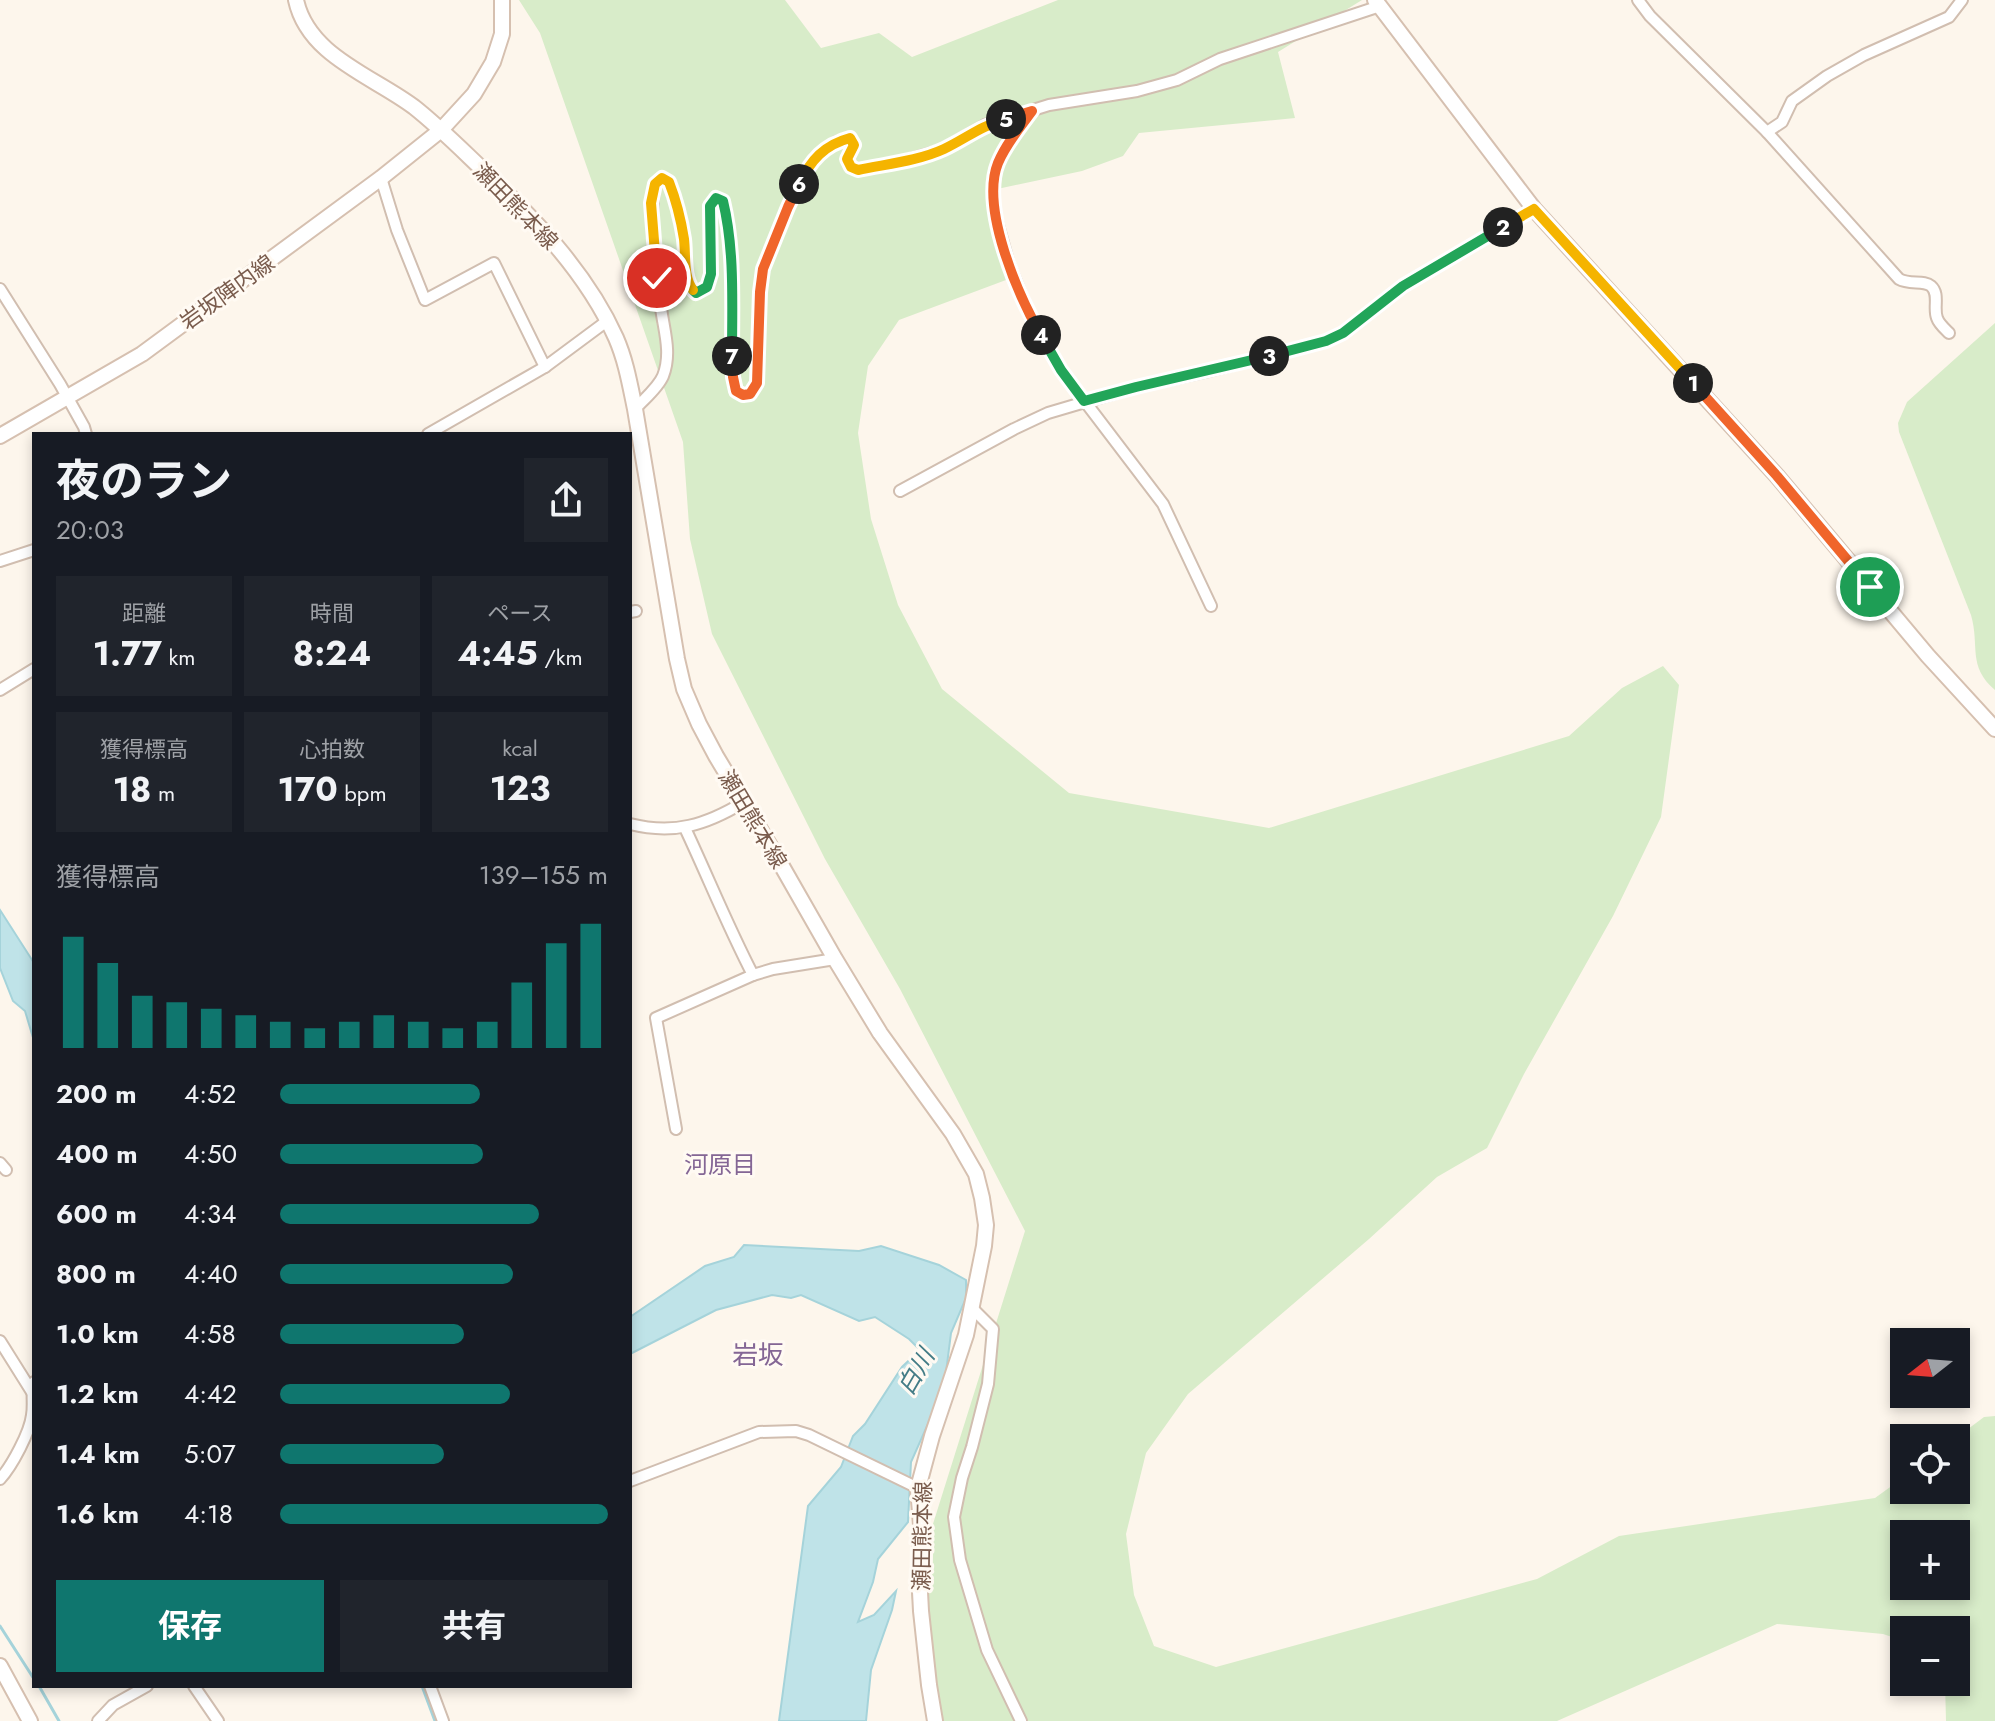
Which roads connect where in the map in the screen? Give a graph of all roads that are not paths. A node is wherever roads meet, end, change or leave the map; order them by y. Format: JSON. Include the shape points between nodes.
{"nodes":[{"id":1,"x":296,"y":0,"type":"edge"},
{"id":2,"x":502,"y":0,"type":"edge"},
{"id":3,"x":1638,"y":0,"type":"edge"},
{"id":4,"x":1962,"y":0,"type":"edge"},
{"id":5,"x":1382,"y":2,"type":"edge"},
{"id":6,"x":1032,"y":111,"type":"junction"},
{"id":7,"x":441,"y":130,"type":"junction"},
{"id":8,"x":1767,"y":132,"type":"junction"},
{"id":9,"x":381,"y":178,"type":"junction"},
{"id":10,"x":1534,"y":209,"type":"junction"},
{"id":11,"x":0,"y":289,"type":"edge"},
{"id":12,"x":607,"y":321,"type":"junction"},
{"id":13,"x":1949,"y":333,"type":"dead end"},
{"id":14,"x":545,"y":367,"type":"junction"},
{"id":15,"x":67,"y":398,"type":"junction"},
{"id":16,"x":1084,"y":401,"type":"junction"},
{"id":17,"x":635,"y":409,"type":"junction"},
{"id":18,"x":85,"y":432,"type":"edge"},
{"id":19,"x":431,"y":432,"type":"edge"},
{"id":20,"x":0,"y":436,"type":"edge"},
{"id":21,"x":900,"y":491,"type":"dead end"},
{"id":22,"x":32,"y":551,"type":"edge"},
{"id":23,"x":0,"y":561,"type":"edge"},
{"id":24,"x":1211,"y":606,"type":"dead end"},
{"id":25,"x":32,"y":670,"type":"edge"},
{"id":26,"x":0,"y":690,"type":"edge"},
{"id":27,"x":1995,"y":729,"type":"edge"},
{"id":28,"x":744,"y":802,"type":"junction"},
{"id":29,"x":632,"y":824,"type":"edge"},
{"id":30,"x":685,"y":828,"type":"junction"},
{"id":31,"x":835,"y":959,"type":"junction"},
{"id":32,"x":753,"y":975,"type":"junction"},
{"id":33,"x":676,"y":1129,"type":"dead end"},
{"id":34,"x":971,"y":1307,"type":"junction"},
{"id":35,"x":0,"y":1341,"type":"edge"},
{"id":36,"x":32,"y":1386,"type":"edge"},
{"id":37,"x":32,"y":1418,"type":"edge"},
{"id":38,"x":0,"y":1479,"type":"edge"},
{"id":39,"x":632,"y":1480,"type":"edge"},
{"id":40,"x":915,"y":1487,"type":"junction"},
{"id":41,"x":0,"y":1666,"type":"edge"},
{"id":42,"x":143,"y":1688,"type":"edge"},
{"id":43,"x":195,"y":1688,"type":"edge"},
{"id":44,"x":431,"y":1688,"type":"edge"},
{"id":45,"x":30,"y":1721,"type":"edge"},
{"id":46,"x":98,"y":1721,"type":"edge"},
{"id":47,"x":218,"y":1721,"type":"edge"},
{"id":48,"x":443,"y":1721,"type":"edge"},
{"id":49,"x":935,"y":1721,"type":"edge"},
{"id":50,"x":1021,"y":1721,"type":"edge"}],
"edges":[{"from":1,"to":7,"type":"main road","name":"瀬田熊本線","via":[[305,24],[322,44]]},
{"from":2,"to":7,"type":"main road","name":"岩坂陣内線","via":[[502,34],[493,62],[474,94]]},
{"from":3,"to":8,"type":"street"},
{"from":4,"to":8,"type":"street","via":[[1949,17],[1827,76],[1792,101],[1782,122]]},
{"from":5,"to":6,"type":"street","via":[[1220,59],[1177,80]]},
{"from":5,"to":10,"type":"main road"},
{"from":6,"to":16,"type":"street","via":[[998,164],[993,190],[996,218],[1030,316]]},
{"from":6,"to":17,"type":"street","via":[[985,125],[942,150],[907,160],[858,170],[847,159],[854,145],[850,138],[816,157],[763,269],[757,383],[750,394],[736,391],[733,377],[732,283],[723,201],[716,198],[710,206],[711,274],[707,287],[696,293],[687,279],[678,211],[669,182],[662,178],[651,203],[666,365],[662,379]]},
{"from":7,"to":9,"type":"main road","name":"岩坂陣内線"},
{"from":7,"to":12,"type":"main road","name":"瀬田熊本線","via":[[551,240]]},
{"from":8,"to":13,"type":"street","via":[[1899,279],[1931,286],[1937,318]]},
{"from":9,"to":14,"type":"street","via":[[425,300],[494,263]]},
{"from":9,"to":15,"type":"main road","name":"岩坂陣内線","via":[[142,354]]},
{"from":10,"to":16,"type":"street","via":[[1403,286],[1326,341]]},
{"from":10,"to":27,"type":"main road","via":[[1777,476]]},
{"from":11,"to":15,"type":"street"},
{"from":12,"to":14,"type":"street"},
{"from":12,"to":17,"type":"main road","name":"瀬田熊本線"},
{"from":14,"to":19,"type":"street"},
{"from":15,"to":18,"type":"street"},
{"from":15,"to":20,"type":"main road","name":"岩坂陣内線"},
{"from":16,"to":21,"type":"street","via":[[1014,429]]},
{"from":16,"to":24,"type":"street","via":[[1163,504]]},
{"from":17,"to":28,"type":"main road","name":"瀬田熊本線","via":[[684,689]]},
{"from":22,"to":23,"type":"street"},
{"from":25,"to":26,"type":"street"},
{"from":28,"to":30,"type":"street"},
{"from":28,"to":31,"type":"main road","name":"瀬田熊本線"},
{"from":29,"to":30,"type":"street"},
{"from":30,"to":32,"type":"street"},
{"from":31,"to":32,"type":"street"},
{"from":31,"to":34,"type":"main road","name":"瀬田熊本線","via":[[976,1174],[986,1225]]},
{"from":32,"to":33,"type":"street","via":[[656,1018]]},
{"from":34,"to":40,"type":"main road","name":"瀬田熊本線"},
{"from":34,"to":50,"type":"street","via":[[993,1329],[990,1368],[954,1517],[960,1560],[987,1650]]},
{"from":35,"to":36,"type":"street"},
{"from":37,"to":38,"type":"street"},
{"from":39,"to":40,"type":"street","via":[[759,1432],[796,1431]]},
{"from":40,"to":49,"type":"main road","name":"瀬田熊本線","via":[[921,1525],[921,1611]]},
{"from":41,"to":45,"type":"main road"},
{"from":42,"to":46,"type":"street","via":[[113,1705]]},
{"from":43,"to":47,"type":"street"},
{"from":44,"to":48,"type":"street"}]}
